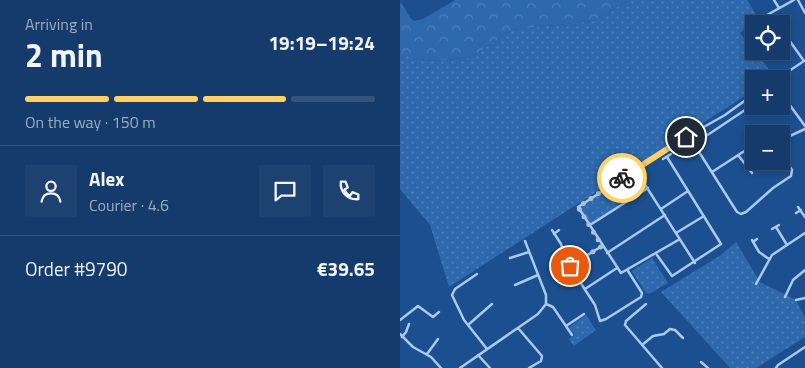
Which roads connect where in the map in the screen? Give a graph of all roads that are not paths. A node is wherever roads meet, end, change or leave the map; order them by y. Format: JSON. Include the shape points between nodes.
{"nodes":[{"id":1,"x":774,"y":0,"type":"edge"},
{"id":2,"x":796,"y":0,"type":"edge"},
{"id":3,"x":779,"y":8,"type":"junction"},
{"id":4,"x":805,"y":12,"type":"edge"},
{"id":5,"x":768,"y":15,"type":"edge"},
{"id":6,"x":790,"y":41,"type":"edge"},
{"id":7,"x":805,"y":61,"type":"edge"},
{"id":8,"x":790,"y":71,"type":"edge"},
{"id":9,"x":745,"y":101,"type":"edge"},
{"id":10,"x":790,"y":106,"type":"edge"},
{"id":11,"x":745,"y":110,"type":"edge"},
{"id":12,"x":805,"y":128,"type":"edge"},
{"id":13,"x":790,"y":136,"type":"edge"},
{"id":14,"x":745,"y":152,"type":"edge"},
{"id":15,"x":671,"y":154,"type":"dead end"},
{"id":16,"x":738,"y":155,"type":"junction"},
{"id":17,"x":667,"y":157,"type":"junction"},
{"id":18,"x":663,"y":159,"type":"dead end"},
{"id":19,"x":790,"y":167,"type":"edge"},
{"id":20,"x":636,"y":170,"type":"junction"},
{"id":21,"x":712,"y":172,"type":"junction"},
{"id":22,"x":752,"y":173,"type":"dead end"},
{"id":23,"x":648,"y":188,"type":"junction"},
{"id":24,"x":688,"y":191,"type":"junction"},
{"id":25,"x":661,"y":209,"type":"junction"},
{"id":26,"x":796,"y":214,"type":"dead end"},
{"id":27,"x":665,"y":215,"type":"junction"},
{"id":28,"x":704,"y":216,"type":"junction"},
{"id":29,"x":805,"y":217,"type":"edge"},
{"id":30,"x":779,"y":225,"type":"dead end"},
{"id":31,"x":590,"y":226,"type":"junction"},
{"id":32,"x":552,"y":230,"type":"dead end"},
{"id":33,"x":560,"y":230,"type":"dead end"},
{"id":34,"x":676,"y":233,"type":"junction"},
{"id":35,"x":805,"y":233,"type":"edge"},
{"id":36,"x":554,"y":234,"type":"junction"},
{"id":37,"x":680,"y":239,"type":"junction"},
{"id":38,"x":757,"y":239,"type":"dead end"},
{"id":39,"x":525,"y":241,"type":"dead end"},
{"id":40,"x":787,"y":245,"type":"junction"},
{"id":41,"x":602,"y":246,"type":"junction"},
{"id":42,"x":529,"y":252,"type":"junction"},
{"id":43,"x":607,"y":253,"type":"junction"},
{"id":44,"x":657,"y":254,"type":"junction"},
{"id":45,"x":510,"y":258,"type":"dead end"},
{"id":46,"x":769,"y":259,"type":"junction"},
{"id":47,"x":694,"y":262,"type":"junction"},
{"id":48,"x":570,"y":266,"type":"junction"},
{"id":49,"x":617,"y":268,"type":"junction"},
{"id":50,"x":805,"y":270,"type":"edge"},
{"id":51,"x":628,"y":271,"type":"junction"},
{"id":52,"x":477,"y":274,"type":"dead end"},
{"id":53,"x":538,"y":275,"type":"junction"},
{"id":54,"x":756,"y":284,"type":"dead end"},
{"id":55,"x":515,"y":286,"type":"dead end"},
{"id":56,"x":585,"y":289,"type":"junction"},
{"id":57,"x":785,"y":297,"type":"dead end"},
{"id":58,"x":805,"y":298,"type":"edge"},
{"id":59,"x":796,"y":300,"type":"dead end"},
{"id":60,"x":492,"y":304,"type":"dead end"},
{"id":61,"x":546,"y":304,"type":"junction"},
{"id":62,"x":646,"y":304,"type":"dead end"},
{"id":63,"x":439,"y":312,"type":"dead end"},
{"id":64,"x":584,"y":314,"type":"dead end"},
{"id":65,"x":400,"y":320,"type":"edge"},
{"id":66,"x":409,"y":324,"type":"dead end"},
{"id":67,"x":468,"y":324,"type":"junction"},
{"id":68,"x":566,"y":326,"type":"junction"},
{"id":69,"x":518,"y":328,"type":"junction"},
{"id":70,"x":401,"y":335,"type":"edge"},
{"id":71,"x":572,"y":335,"type":"dead end"},
{"id":72,"x":683,"y":338,"type":"dead end"},
{"id":73,"x":438,"y":339,"type":"dead end"},
{"id":74,"x":642,"y":345,"type":"junction"},
{"id":75,"x":805,"y":347,"type":"edge"},
{"id":76,"x":487,"y":349,"type":"junction"},
{"id":77,"x":427,"y":355,"type":"junction"},
{"id":78,"x":478,"y":355,"type":"junction"},
{"id":79,"x":702,"y":362,"type":"dead end"},
{"id":80,"x":441,"y":368,"type":"edge"},
{"id":81,"x":460,"y":368,"type":"edge"},
{"id":82,"x":490,"y":368,"type":"edge"},
{"id":83,"x":529,"y":368,"type":"edge"},
{"id":84,"x":661,"y":368,"type":"edge"},
{"id":85,"x":708,"y":368,"type":"edge"},
{"id":86,"x":776,"y":368,"type":"edge"}],
"edges":[{"from":1,"to":3,"type":"street"},
{"from":2,"to":3,"type":"street"},
{"from":2,"to":4,"type":"street"},
{"from":3,"to":5,"type":"street"},
{"from":6,"to":7,"type":"street"},
{"from":7,"to":8,"type":"street"},
{"from":9,"to":20,"type":"street"},
{"from":10,"to":12,"type":"street"},
{"from":11,"to":21,"type":"street","via":[[694,143]]},
{"from":12,"to":13,"type":"street"},
{"from":14,"to":16,"type":"street"},
{"from":15,"to":17,"type":"street"},
{"from":16,"to":21,"type":"street"},
{"from":16,"to":22,"type":"street"},
{"from":17,"to":18,"type":"street"},
{"from":17,"to":24,"type":"street"},
{"from":19,"to":21,"type":"street","via":[[791,176],[741,214],[735,211]]},
{"from":20,"to":23,"type":"street"},
{"from":20,"to":31,"type":"street","via":[[578,207]]},
{"from":23,"to":25,"type":"street"},
{"from":23,"to":31,"type":"street"},
{"from":24,"to":25,"type":"street"},
{"from":24,"to":28,"type":"street"},
{"from":25,"to":27,"type":"street"},
{"from":26,"to":29,"type":"street","via":[[800,209]]},
{"from":27,"to":34,"type":"street"},
{"from":27,"to":43,"type":"street"},
{"from":28,"to":34,"type":"street"},
{"from":28,"to":47,"type":"street","via":[[721,244]]},
{"from":30,"to":40,"type":"street","via":[[774,228]]},
{"from":31,"to":41,"type":"street"},
{"from":32,"to":36,"type":"street"},
{"from":33,"to":36,"type":"street"},
{"from":34,"to":37,"type":"street"},
{"from":35,"to":40,"type":"street"},
{"from":36,"to":48,"type":"street"},
{"from":37,"to":44,"type":"street"},
{"from":37,"to":47,"type":"street"},
{"from":38,"to":46,"type":"street","via":[[752,241]]},
{"from":39,"to":42,"type":"street"},
{"from":40,"to":46,"type":"street"},
{"from":41,"to":43,"type":"street"},
{"from":41,"to":48,"type":"street"},
{"from":42,"to":45,"type":"street"},
{"from":42,"to":53,"type":"street"},
{"from":43,"to":49,"type":"street"},
{"from":44,"to":47,"type":"street","via":[[672,276]]},
{"from":44,"to":51,"type":"street"},
{"from":46,"to":54,"type":"street"},
{"from":48,"to":56,"type":"street"},
{"from":49,"to":51,"type":"street","via":[[621,273]]},
{"from":49,"to":56,"type":"street"},
{"from":50,"to":57,"type":"street","via":[[793,280]]},
{"from":51,"to":56,"type":"street","via":[[642,293],[641,297],[606,319],[600,321]]},
{"from":52,"to":67,"type":"street","via":[[452,293]]},
{"from":53,"to":55,"type":"street"},
{"from":53,"to":61,"type":"street"},
{"from":58,"to":59,"type":"street"},
{"from":60,"to":67,"type":"street"},
{"from":61,"to":68,"type":"street","via":[[553,307]]},
{"from":61,"to":69,"type":"street"},
{"from":62,"to":74,"type":"street","via":[[625,323]]},
{"from":63,"to":65,"type":"street","via":[[432,317],[418,306]]},
{"from":64,"to":68,"type":"street"},
{"from":66,"to":70,"type":"street"},
{"from":67,"to":76,"type":"street"},
{"from":68,"to":71,"type":"street"},
{"from":69,"to":76,"type":"street"},
{"from":69,"to":83,"type":"street","via":[[542,357],[539,363]]},
{"from":70,"to":77,"type":"street"},
{"from":72,"to":74,"type":"street","via":[[670,329]]},
{"from":73,"to":77,"type":"street"},
{"from":74,"to":84,"type":"street"},
{"from":75,"to":86,"type":"street"},
{"from":76,"to":78,"type":"street"},
{"from":77,"to":80,"type":"street"},
{"from":78,"to":81,"type":"street"},
{"from":78,"to":82,"type":"street"},
{"from":79,"to":85,"type":"street"}]}
